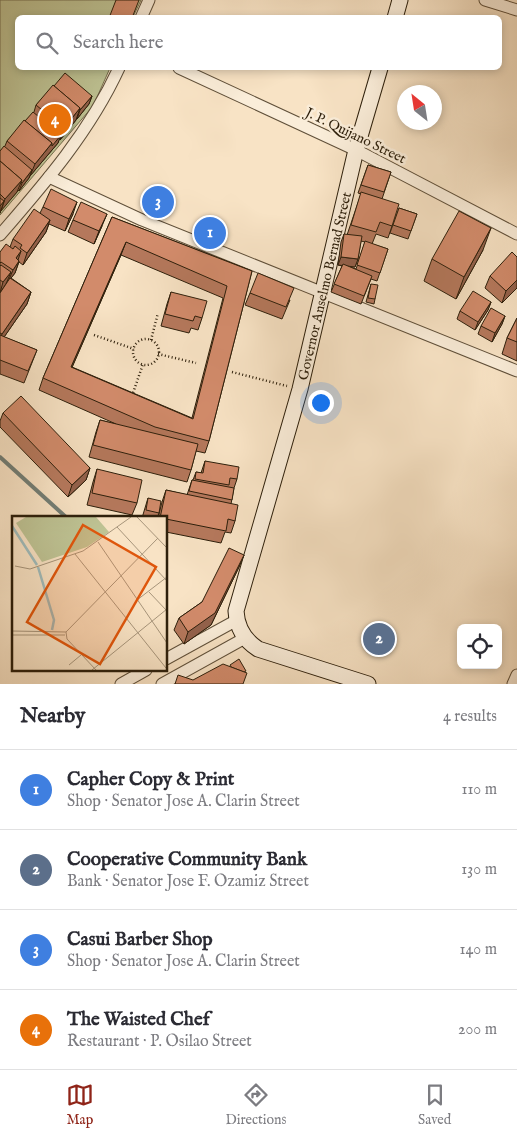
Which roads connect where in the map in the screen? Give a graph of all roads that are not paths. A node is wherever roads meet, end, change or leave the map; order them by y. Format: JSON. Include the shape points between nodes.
{"nodes":[{"id":1,"x":149,"y":0,"type":"edge"},
{"id":2,"x":400,"y":0,"type":"edge"},
{"id":3,"x":485,"y":0,"type":"edge"},
{"id":4,"x":517,"y":10,"type":"edge"},
{"id":5,"x":142,"y":15,"type":"edge"},
{"id":6,"x":396,"y":15,"type":"edge"},
{"id":7,"x":118,"y":70,"type":"edge"},
{"id":8,"x":183,"y":70,"type":"edge"},
{"id":9,"x":379,"y":70,"type":"edge"},
{"id":10,"x":356,"y":150,"type":"junction"},
{"id":11,"x":49,"y":177,"type":"junction"},
{"id":12,"x":517,"y":233,"type":"edge"},
{"id":13,"x":0,"y":235,"type":"edge"},
{"id":14,"x":324,"y":293,"type":"junction"},
{"id":15,"x":517,"y":371,"type":"edge"},
{"id":16,"x":237,"y":620,"type":"junction"},
{"id":17,"x":245,"y":638,"type":"junction"},
{"id":18,"x":168,"y":658,"type":"edge"},
{"id":19,"x":142,"y":672,"type":"edge"},
{"id":20,"x":517,"y":675,"type":"edge"},
{"id":21,"x":121,"y":684,"type":"edge"},
{"id":22,"x":162,"y":684,"type":"edge"},
{"id":23,"x":368,"y":684,"type":"edge"},
{"id":24,"x":513,"y":684,"type":"edge"}],
"edges":[{"from":1,"to":5,"type":"street"},
{"from":2,"to":6,"type":"main road"},
{"from":3,"to":4,"type":"street"},
{"from":7,"to":11,"type":"street","via":[[99,108]]},
{"from":8,"to":10,"type":"street","name":"J. P. Quijano Street"},
{"from":9,"to":10,"type":"main road","name":"Governor Anselmo Bernad Street"},
{"from":10,"to":12,"type":"street","name":"J. P. Quijano Street"},
{"from":10,"to":14,"type":"main road","name":"Governor Anselmo Bernad Street"},
{"from":11,"to":13,"type":"street"},
{"from":11,"to":14,"type":"street","via":[[142,220]]},
{"from":14,"to":15,"type":"street"},
{"from":14,"to":16,"type":"main road","name":"Governor Anselmo Bernad Street","via":[[300,390],[238,603]]},
{"from":16,"to":17,"type":"main road"},
{"from":16,"to":18,"type":"street"},
{"from":17,"to":22,"type":"street"},
{"from":17,"to":23,"type":"main road","via":[[266,653]]},
{"from":19,"to":21,"type":"street"},
{"from":20,"to":24,"type":"street"}]}
